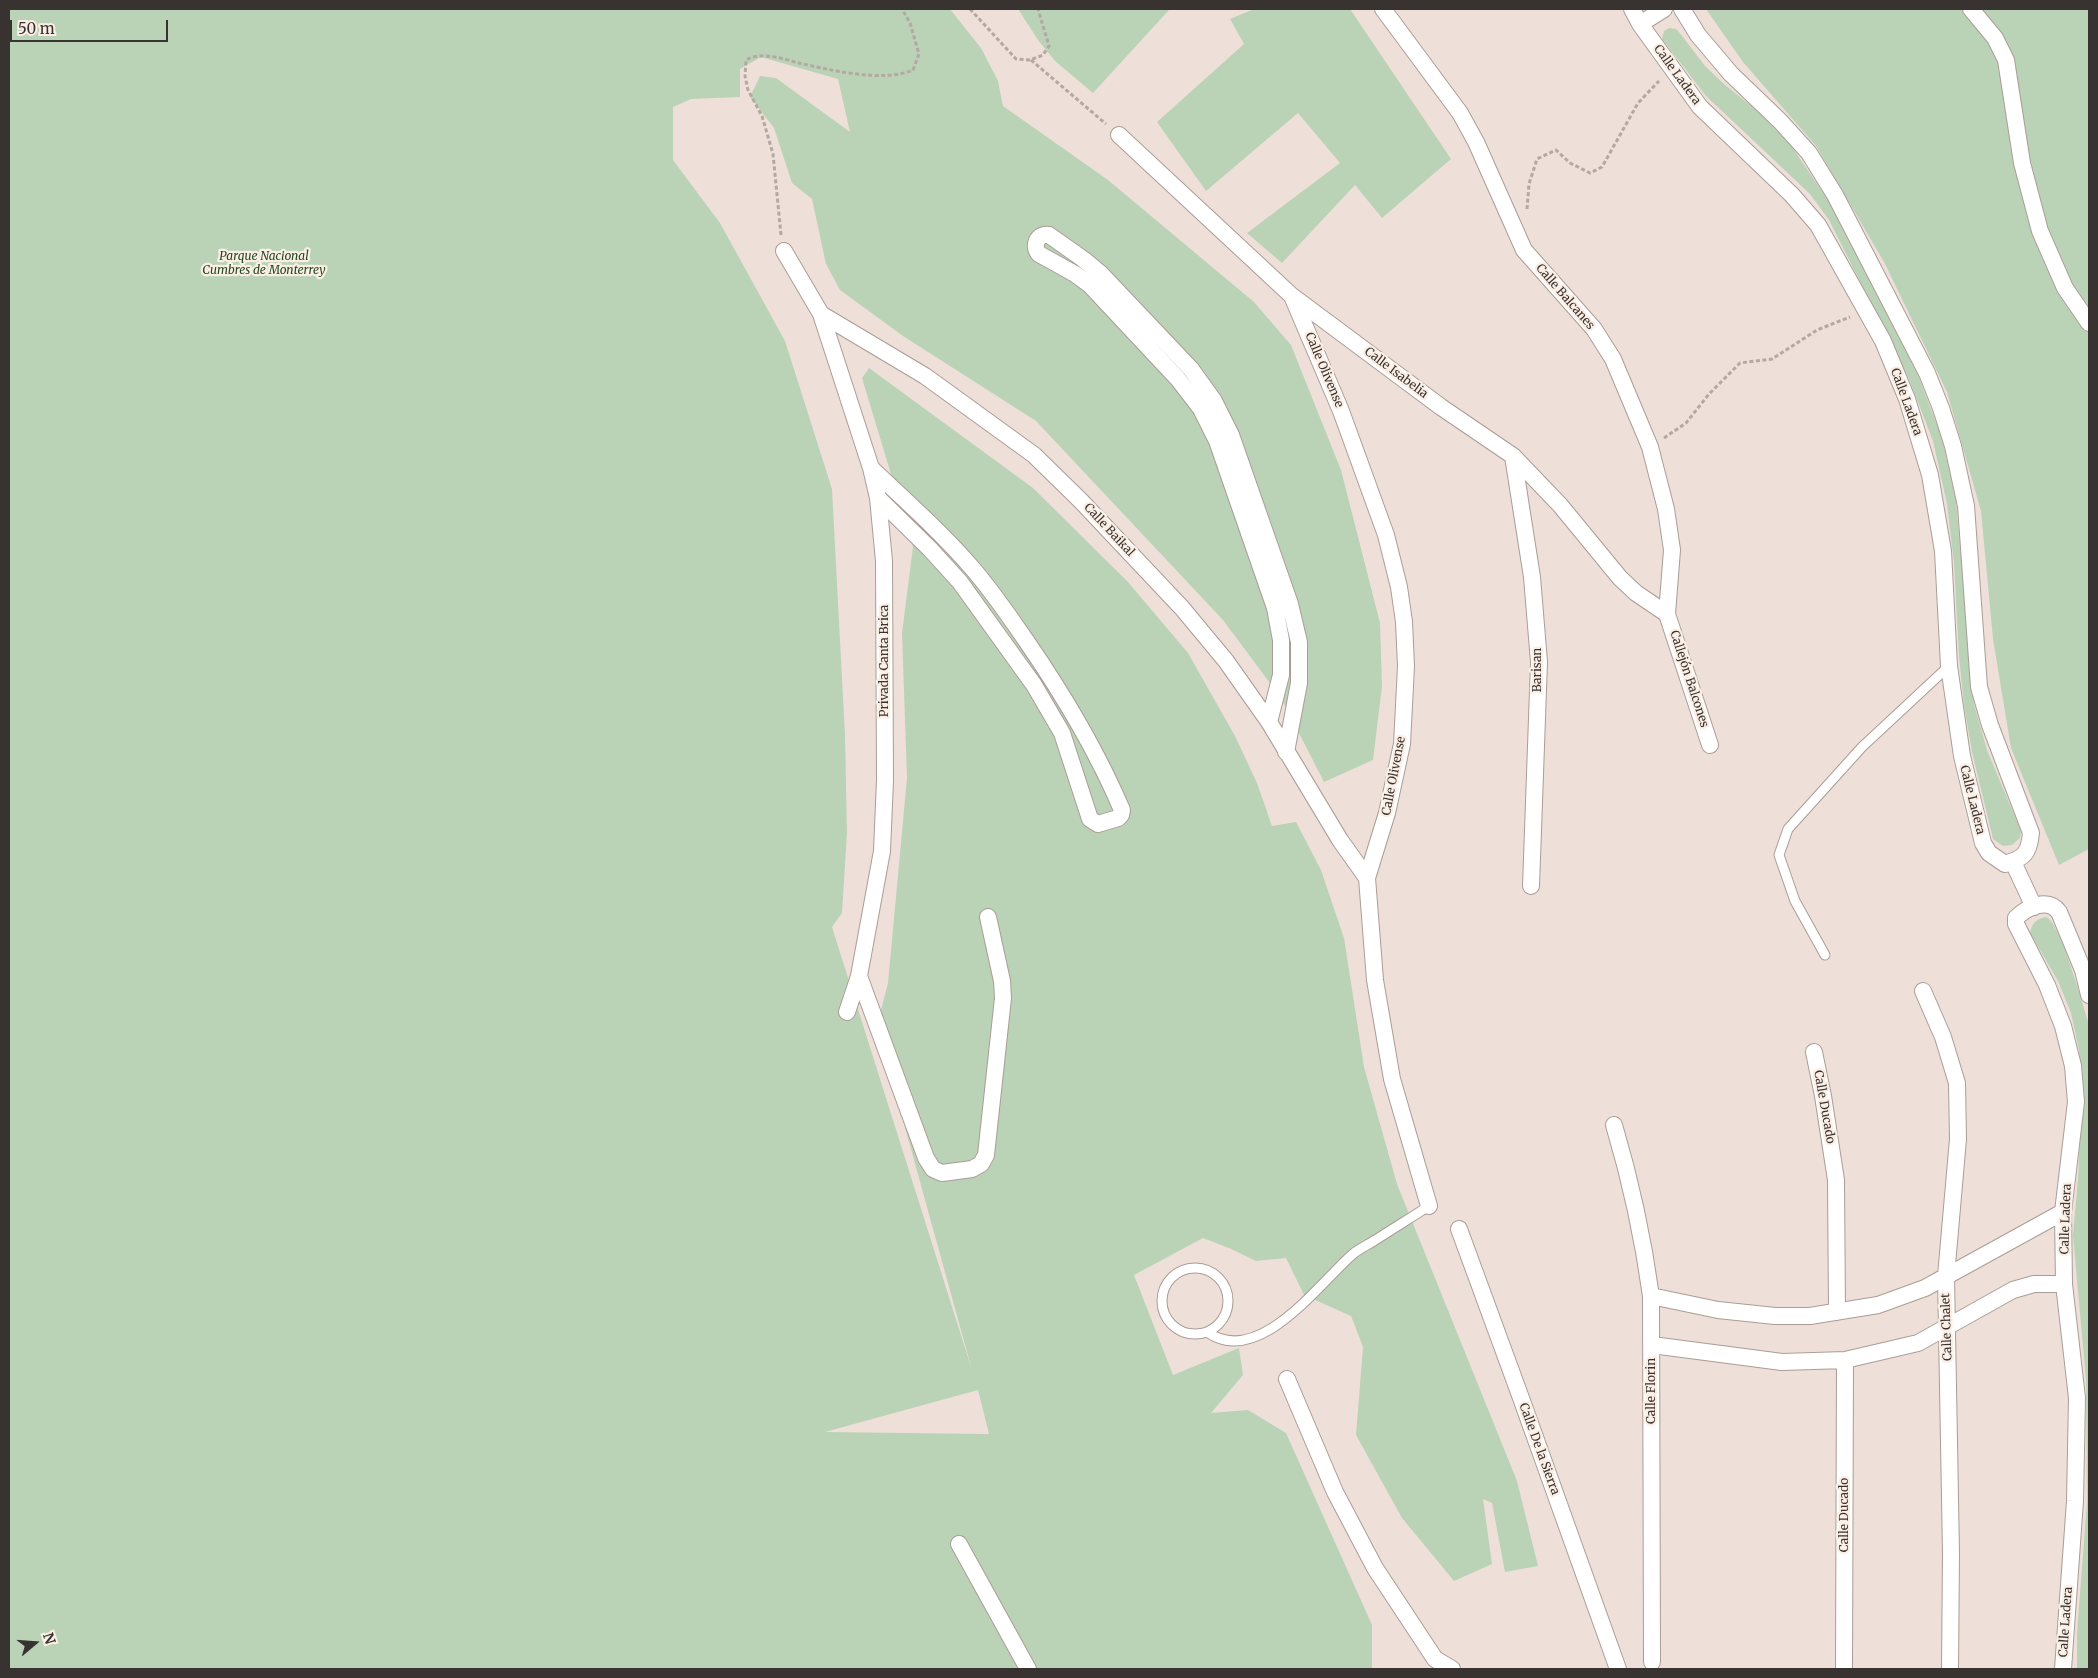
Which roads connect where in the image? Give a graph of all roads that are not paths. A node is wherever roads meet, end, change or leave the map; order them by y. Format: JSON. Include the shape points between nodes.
{"nodes":[{"id":1,"x":1383,"y":9,"type":"edge"},
{"id":2,"x":1632,"y":9,"type":"edge"},
{"id":3,"x":1664,"y":9,"type":"edge"},
{"id":4,"x":1682,"y":9,"type":"edge"},
{"id":5,"x":1971,"y":9,"type":"edge"},
{"id":6,"x":1640,"y":24,"type":"junction"},
{"id":7,"x":1119,"y":135,"type":"road end"},
{"id":8,"x":784,"y":251,"type":"road end"},
{"id":9,"x":1292,"y":296,"type":"junction"},
{"id":10,"x":821,"y":314,"type":"junction"},
{"id":11,"x":2089,"y":323,"type":"edge"},
{"id":12,"x":1512,"y":456,"type":"junction"},
{"id":13,"x":870,"y":468,"type":"junction"},
{"id":14,"x":878,"y":498,"type":"junction"},
{"id":15,"x":1667,"y":614,"type":"junction"},
{"id":16,"x":1949,"y":666,"type":"junction"},
{"id":17,"x":1269,"y":722,"type":"junction"},
{"id":18,"x":1710,"y":745,"type":"dead end"},
{"id":19,"x":1286,"y":752,"type":"junction"},
{"id":20,"x":2013,"y":862,"type":"junction"},
{"id":21,"x":1367,"y":878,"type":"junction"},
{"id":22,"x":1531,"y":886,"type":"dead end"},
{"id":23,"x":2034,"y":907,"type":"junction"},
{"id":24,"x":988,"y":917,"type":"dead end"},
{"id":25,"x":1825,"y":955,"type":"dead end"},
{"id":26,"x":859,"y":976,"type":"junction"},
{"id":27,"x":1923,"y":990,"type":"dead end"},
{"id":28,"x":2089,"y":995,"type":"edge"},
{"id":29,"x":847,"y":1012,"type":"dead end"},
{"id":30,"x":1814,"y":1052,"type":"dead end"},
{"id":31,"x":1614,"y":1125,"type":"dead end"},
{"id":32,"x":1429,"y":1206,"type":"joint"},
{"id":33,"x":2063,"y":1212,"type":"junction"},
{"id":34,"x":1459,"y":1229,"type":"dead end"},
{"id":35,"x":1946,"y":1276,"type":"junction"},
{"id":36,"x":2064,"y":1284,"type":"junction"},
{"id":37,"x":1651,"y":1296,"type":"junction"},
{"id":38,"x":1837,"y":1312,"type":"junction"},
{"id":39,"x":1948,"y":1326,"type":"junction"},
{"id":40,"x":1207,"y":1332,"type":"junction"},
{"id":41,"x":1652,"y":1345,"type":"junction"},
{"id":42,"x":1845,"y":1360,"type":"junction"},
{"id":43,"x":1287,"y":1379,"type":"dead end"},
{"id":44,"x":959,"y":1544,"type":"dead end"},
{"id":45,"x":1652,"y":1662,"type":"dead end"},
{"id":46,"x":1432,"y":1664,"type":"edge"},
{"id":47,"x":1028,"y":1669,"type":"edge"},
{"id":48,"x":1452,"y":1669,"type":"edge"},
{"id":49,"x":1618,"y":1669,"type":"edge"},
{"id":50,"x":1844,"y":1669,"type":"edge"},
{"id":51,"x":1950,"y":1669,"type":"edge"},
{"id":52,"x":2063,"y":1669,"type":"edge"}],
"edges":[{"from":1,"to":15,"type":"street","name":"Calle Balcanes","via":[[1460,114],[1476,142],[1524,250],[1594,329],[1613,359],[1650,447],[1670,530],[1672,550]]},
{"from":2,"to":6,"type":"street","name":"Calle Ladera"},
{"from":3,"to":6,"type":"street"},
{"from":4,"to":20,"type":"street","via":[[1698,35],[1731,74],[1809,153],[1836,195],[1941,408],[1966,506],[1979,687],[2031,833],[2028,851]]},
{"from":5,"to":11,"type":"street","via":[[1995,38],[2006,60],[2022,163],[2040,231],[2065,288]]},
{"from":6,"to":16,"type":"street","name":"Calle Ladera","via":[[1700,107],[1792,195],[1818,225],[1883,340],[1907,399],[1930,475],[1943,551]]},
{"from":7,"to":9,"type":"street","name":"Calle Isabelia"},
{"from":8,"to":10,"type":"street","name":"Calle Baikal"},
{"from":9,"to":12,"type":"street","name":"Calle Isabelia"},
{"from":9,"to":21,"type":"street","name":"Calle Olivense","via":[[1341,411],[1386,535],[1404,622],[1406,666],[1402,744],[1387,813]]},
{"from":10,"to":13,"type":"street","name":"Privada Canta Brica"},
{"from":10,"to":17,"type":"street","name":"Calle Baikal","via":[[925,376],[1034,455],[1182,608],[1226,661]]},
{"from":12,"to":15,"type":"street","name":"Calle Isabelia","via":[[1560,505],[1620,578]]},
{"from":12,"to":22,"type":"street","name":"Barisan","via":[[1532,576],[1539,662]]},
{"from":13,"to":14,"type":"street","name":"Privada Canta Brica"},
{"from":13,"to":14,"type":"street","via":[[944,536],[1014,623],[1050,674],[1104,768],[1122,810],[1118,818],[1098,824],[1090,819],[1062,733],[1034,685],[960,582]]},
{"from":14,"to":26,"type":"street","name":"Privada Canta Brica","via":[[884,561],[885,780],[882,851]]},
{"from":15,"to":18,"type":"street","name":"Callejón Balcones"},
{"from":16,"to":20,"type":"street","name":"Calle Ladera","via":[[1962,756],[1983,844],[1996,860],[2005,864]]},
{"from":16,"to":25,"type":"lane","via":[[1862,747],[1788,829],[1779,855],[1795,901]]},
{"from":17,"to":19,"type":"street","name":"Calle Baikal"},
{"from":17,"to":19,"type":"street","via":[[1281,675],[1281,640],[1275,608],[1217,441],[1201,409],[1178,379],[1090,285],[1035,250],[1040,236],[1049,235],[1101,274],[1190,369],[1214,401],[1231,435],[1290,604],[1299,642],[1298,682]]},
{"from":19,"to":21,"type":"street","name":"Calle Baikal"},
{"from":20,"to":23,"type":"street"},
{"from":21,"to":32,"type":"street","name":"Calle Olivense","via":[[1375,980],[1392,1079]]},
{"from":23,"to":28,"type":"street","via":[[2049,904],[2059,912],[2083,970]]},
{"from":23,"to":33,"type":"street","name":"Calle Ladera","via":[[2021,913],[2016,924],[2047,985],[2063,1026],[2073,1066],[2076,1102]]},
{"from":24,"to":26,"type":"street","via":[[1003,998],[986,1155],[981,1164],[972,1169],[942,1173],[933,1169],[926,1158]]},
{"from":26,"to":29,"type":"street","name":"Privada Canta Brica"},
{"from":27,"to":35,"type":"street","name":"Calle Chalet","via":[[1943,1037],[1957,1083],[1958,1138]]},
{"from":30,"to":38,"type":"street","name":"Calle Ducado","via":[[1836,1180]]},
{"from":31,"to":37,"type":"street","name":"Calle Florin","via":[[1644,1240]]},
{"from":32,"to":40,"type":"lane","via":[[1355,1253],[1299,1309],[1265,1332],[1236,1341],[1216,1338]]},
{"from":33,"to":35,"type":"street"},
{"from":33,"to":36,"type":"street","name":"Calle Ladera"},
{"from":34,"to":49,"type":"street","name":"Calle De la Sierra"},
{"from":35,"to":38,"type":"street","via":[[1925,1288],[1878,1305]]},
{"from":35,"to":39,"type":"street","name":"Calle Chalet"},
{"from":36,"to":39,"type":"street","via":[[2034,1284],[2013,1290]]},
{"from":36,"to":52,"type":"street","name":"Calle Ladera","via":[[2076,1398],[2075,1501]]},
{"from":37,"to":38,"type":"street","via":[[1718,1310],[1775,1316]]},
{"from":37,"to":41,"type":"street","name":"Calle Florin"},
{"from":39,"to":42,"type":"street","via":[[1918,1343]]},
{"from":39,"to":51,"type":"street","name":"Calle Chalet"},
{"from":40,"to":40,"type":"lane","via":[[1216,1327],[1225,1314],[1228,1299],[1225,1289],[1212,1273],[1202,1269],[1182,1271],[1166,1284],[1164,1314],[1170,1323],[1187,1334]]},
{"from":41,"to":42,"type":"street","via":[[1782,1362]]},
{"from":41,"to":45,"type":"street","name":"Calle Florin"},
{"from":42,"to":50,"type":"street","name":"Calle Ducado"},
{"from":43,"to":46,"type":"street","via":[[1334,1492]]},
{"from":44,"to":47,"type":"street"},
{"from":46,"to":48,"type":"street"}]}
